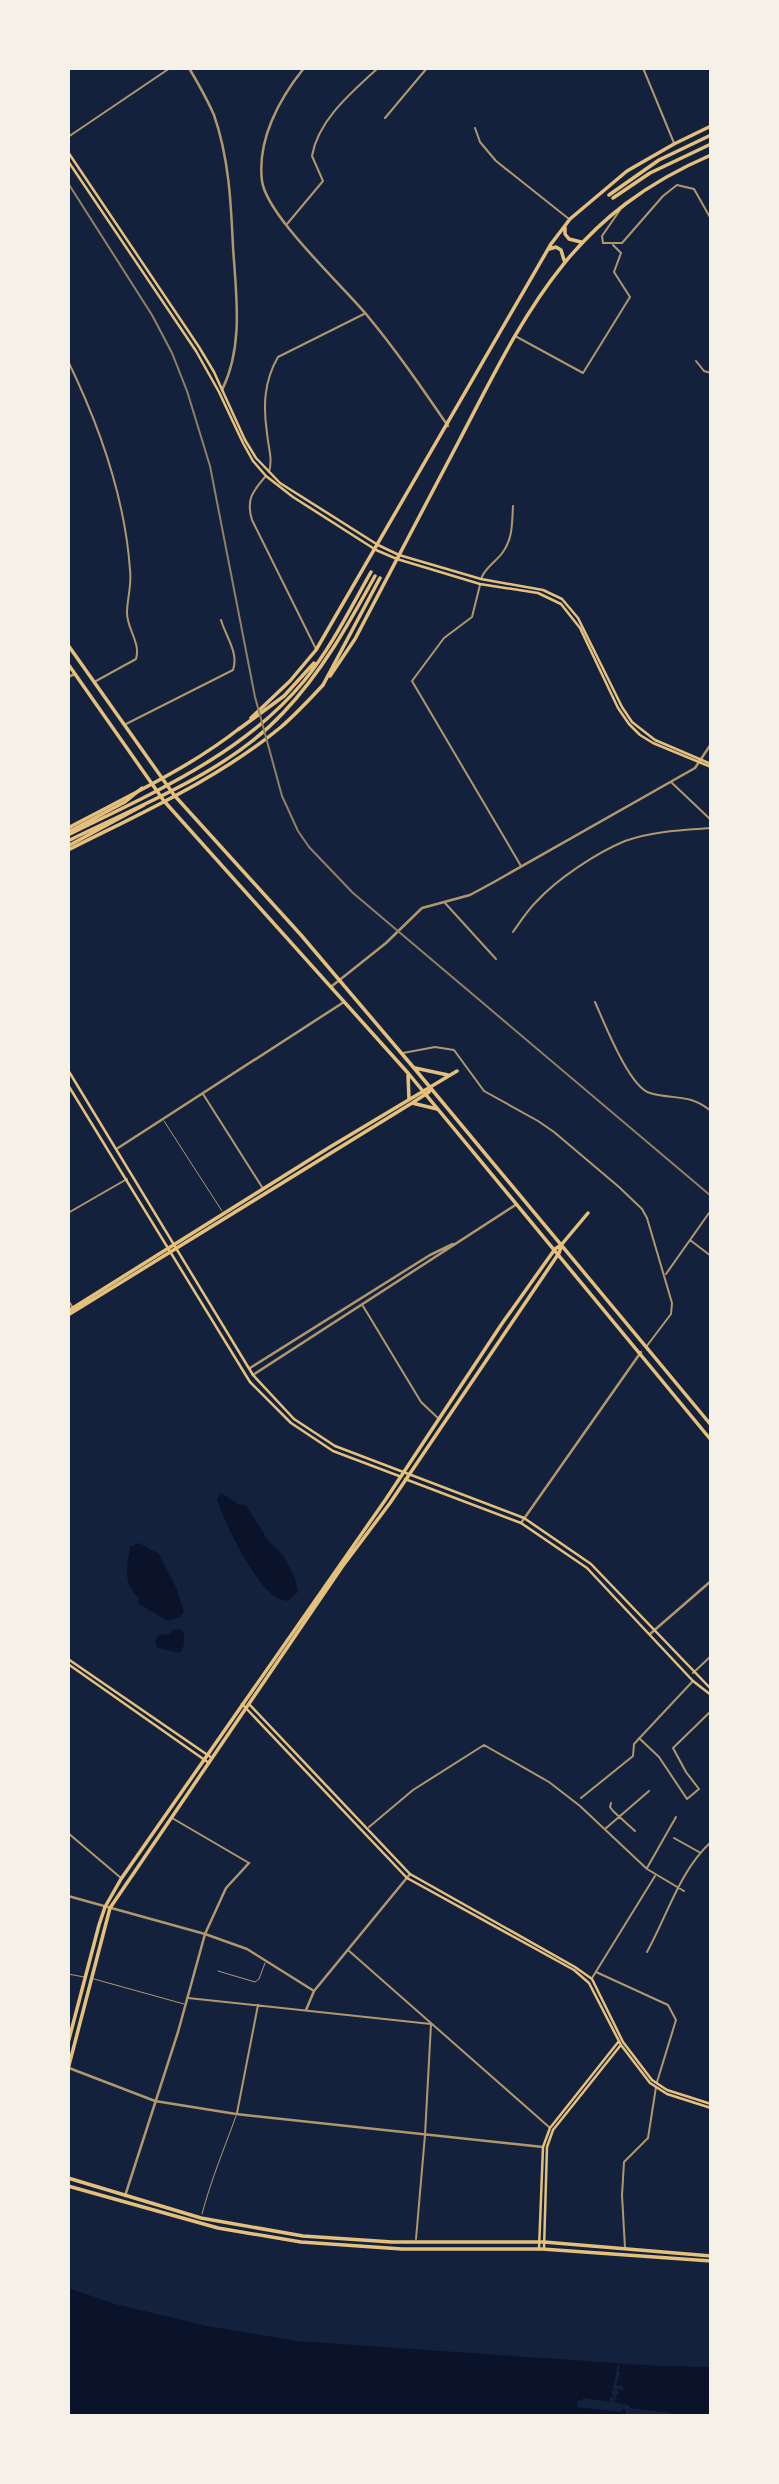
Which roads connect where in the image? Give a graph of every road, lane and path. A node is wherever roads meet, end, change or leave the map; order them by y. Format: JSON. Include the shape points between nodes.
{"nodes":[{"id":1,"x":170,"y":68,"type":"edge"},
{"id":2,"x":189,"y":68,"type":"edge"},
{"id":3,"x":304,"y":68,"type":"edge"},
{"id":4,"x":378,"y":68,"type":"edge"},
{"id":5,"x":427,"y":68,"type":"edge"},
{"id":6,"x":643,"y":68,"type":"edge"},
{"id":7,"x":385,"y":118,"type":"dead end"},
{"id":8,"x":711,"y":126,"type":"edge"},
{"id":9,"x":475,"y":128,"type":"dead end"},
{"id":10,"x":711,"y":135,"type":"edge"},
{"id":11,"x":68,"y":137,"type":"edge"},
{"id":12,"x":674,"y":144,"type":"junction"},
{"id":13,"x":711,"y":144,"type":"edge"},
{"id":14,"x":68,"y":152,"type":"edge"},
{"id":15,"x":711,"y":155,"type":"edge"},
{"id":16,"x":68,"y":160,"type":"edge"},
{"id":17,"x":625,"y":204,"type":"junction"},
{"id":18,"x":570,"y":219,"type":"junction"},
{"id":19,"x":711,"y":219,"type":"edge"},
{"id":20,"x":286,"y":225,"type":"junction"},
{"id":21,"x":566,"y":225,"type":"junction"},
{"id":22,"x":581,"y":242,"type":"junction"},
{"id":23,"x":613,"y":245,"type":"junction"},
{"id":24,"x":547,"y":250,"type":"junction"},
{"id":25,"x":564,"y":262,"type":"junction"},
{"id":26,"x":366,"y":314,"type":"junction"},
{"id":27,"x":514,"y":336,"type":"junction"},
{"id":28,"x":68,"y":361,"type":"edge"},
{"id":29,"x":696,"y":361,"type":"dead end"},
{"id":30,"x":711,"y":373,"type":"edge"},
{"id":31,"x":222,"y":390,"type":"junction"},
{"id":32,"x":448,"y":426,"type":"junction"},
{"id":33,"x":267,"y":474,"type":"junction"},
{"id":34,"x":513,"y":506,"type":"dead end"},
{"id":35,"x":377,"y":548,"type":"junction"},
{"id":36,"x":398,"y":557,"type":"junction"},
{"id":37,"x":371,"y":572,"type":"dead end"},
{"id":38,"x":481,"y":582,"type":"junction"},
{"id":39,"x":221,"y":620,"type":"dead end"},
{"id":40,"x":68,"y":645,"type":"edge"},
{"id":41,"x":329,"y":645,"type":"junction"},
{"id":42,"x":316,"y":650,"type":"junction"},
{"id":43,"x":68,"y":664,"type":"edge"},
{"id":44,"x":75,"y":674,"type":"junction"},
{"id":45,"x":68,"y":677,"type":"edge"},
{"id":46,"x":95,"y":682,"type":"junction"},
{"id":47,"x":323,"y":685,"type":"junction"},
{"id":48,"x":125,"y":724,"type":"junction"},
{"id":49,"x":239,"y":729,"type":"junction"},
{"id":50,"x":711,"y":744,"type":"edge"},
{"id":51,"x":701,"y":761,"type":"junction"},
{"id":52,"x":711,"y":766,"type":"edge"},
{"id":53,"x":163,"y":778,"type":"junction"},
{"id":54,"x":670,"y":782,"type":"junction"},
{"id":55,"x":153,"y":783,"type":"junction"},
{"id":56,"x":142,"y":788,"type":"junction"},
{"id":57,"x":174,"y":795,"type":"junction"},
{"id":58,"x":164,"y":802,"type":"junction"},
{"id":59,"x":711,"y":820,"type":"edge"},
{"id":60,"x":711,"y":828,"type":"edge"},
{"id":61,"x":68,"y":832,"type":"edge"},
{"id":62,"x":68,"y":846,"type":"edge"},
{"id":63,"x":521,"y":866,"type":"junction"},
{"id":64,"x":444,"y":901,"type":"junction"},
{"id":65,"x":513,"y":932,"type":"dead end"},
{"id":66,"x":496,"y":959,"type":"dead end"},
{"id":67,"x":339,"y":980,"type":"junction"},
{"id":68,"x":332,"y":986,"type":"junction"},
{"id":69,"x":346,"y":1001,"type":"junction"},
{"id":70,"x":595,"y":1002,"type":"dead end"},
{"id":71,"x":402,"y":1054,"type":"junction"},
{"id":72,"x":414,"y":1068,"type":"junction"},
{"id":73,"x":68,"y":1070,"type":"edge"},
{"id":74,"x":457,"y":1070,"type":"dead end"},
{"id":75,"x":408,"y":1073,"type":"junction"},
{"id":76,"x":450,"y":1075,"type":"junction"},
{"id":77,"x":68,"y":1085,"type":"edge"},
{"id":78,"x":431,"y":1088,"type":"junction"},
{"id":79,"x":424,"y":1092,"type":"junction"},
{"id":80,"x":202,"y":1093,"type":"junction"},
{"id":81,"x":410,"y":1101,"type":"junction"},
{"id":82,"x":439,"y":1109,"type":"junction"},
{"id":83,"x":711,"y":1111,"type":"edge"},
{"id":84,"x":163,"y":1119,"type":"junction"},
{"id":85,"x":118,"y":1148,"type":"junction"},
{"id":86,"x":127,"y":1179,"type":"junction"},
{"id":87,"x":263,"y":1189,"type":"junction"},
{"id":88,"x":517,"y":1204,"type":"junction"},
{"id":89,"x":68,"y":1213,"type":"edge"},
{"id":90,"x":588,"y":1213,"type":"dead end"},
{"id":91,"x":709,"y":1213,"type":"edge"},
{"id":92,"x":223,"y":1214,"type":"junction"},
{"id":93,"x":689,"y":1239,"type":"junction"},
{"id":94,"x":456,"y":1243,"type":"junction"},
{"id":95,"x":562,"y":1244,"type":"junction"},
{"id":96,"x":177,"y":1246,"type":"junction"},
{"id":97,"x":171,"y":1250,"type":"junction"},
{"id":98,"x":557,"y":1251,"type":"junction"},
{"id":99,"x":711,"y":1256,"type":"edge"},
{"id":100,"x":665,"y":1275,"type":"junction"},
{"id":101,"x":68,"y":1300,"type":"edge"},
{"id":102,"x":362,"y":1305,"type":"junction"},
{"id":103,"x":70,"y":1311,"type":"edge"},
{"id":104,"x":646,"y":1347,"type":"junction"},
{"id":105,"x":641,"y":1352,"type":"junction"},
{"id":106,"x":250,"y":1369,"type":"junction"},
{"id":107,"x":253,"y":1375,"type":"junction"},
{"id":108,"x":439,"y":1419,"type":"junction"},
{"id":109,"x":711,"y":1425,"type":"edge"},
{"id":110,"x":711,"y":1440,"type":"edge"},
{"id":111,"x":404,"y":1472,"type":"junction"},
{"id":112,"x":405,"y":1477,"type":"junction"},
{"id":113,"x":524,"y":1518,"type":"junction"},
{"id":114,"x":522,"y":1523,"type":"junction"},
{"id":115,"x":711,"y":1581,"type":"edge"},
{"id":116,"x":654,"y":1631,"type":"junction"},
{"id":117,"x":650,"y":1634,"type":"junction"},
{"id":118,"x":711,"y":1656,"type":"edge"},
{"id":119,"x":68,"y":1659,"type":"edge"},
{"id":120,"x":68,"y":1664,"type":"edge"},
{"id":121,"x":693,"y":1673,"type":"junction"},
{"id":122,"x":693,"y":1681,"type":"junction"},
{"id":123,"x":711,"y":1689,"type":"edge"},
{"id":124,"x":711,"y":1695,"type":"edge"},
{"id":125,"x":246,"y":1703,"type":"junction"},
{"id":126,"x":711,"y":1711,"type":"edge"},
{"id":127,"x":639,"y":1738,"type":"junction"},
{"id":128,"x":208,"y":1759,"type":"junction"},
{"id":129,"x":649,"y":1791,"type":"dead end"},
{"id":130,"x":581,"y":1798,"type":"dead end"},
{"id":131,"x":611,"y":1803,"type":"dead end"},
{"id":132,"x":171,"y":1817,"type":"junction"},
{"id":133,"x":618,"y":1817,"type":"junction"},
{"id":134,"x":676,"y":1817,"type":"dead end"},
{"id":135,"x":368,"y":1828,"type":"junction"},
{"id":136,"x":604,"y":1829,"type":"junction"},
{"id":137,"x":635,"y":1831,"type":"dead end"},
{"id":138,"x":68,"y":1833,"type":"edge"},
{"id":139,"x":674,"y":1838,"type":"dead end"},
{"id":140,"x":711,"y":1842,"type":"edge"},
{"id":141,"x":700,"y":1852,"type":"junction"},
{"id":142,"x":249,"y":1863,"type":"joint"},
{"id":143,"x":647,"y":1869,"type":"junction"},
{"id":144,"x":410,"y":1874,"type":"junction"},
{"id":145,"x":655,"y":1876,"type":"junction"},
{"id":146,"x":407,"y":1878,"type":"junction"},
{"id":147,"x":121,"y":1879,"type":"junction"},
{"id":148,"x":679,"y":1888,"type":"junction"},
{"id":149,"x":684,"y":1891,"type":"dead end"},
{"id":150,"x":68,"y":1896,"type":"edge"},
{"id":151,"x":108,"y":1907,"type":"junction"},
{"id":152,"x":205,"y":1934,"type":"junction"},
{"id":153,"x":348,"y":1950,"type":"junction"},
{"id":154,"x":647,"y":1952,"type":"dead end"},
{"id":155,"x":265,"y":1961,"type":"junction"},
{"id":156,"x":218,"y":1971,"type":"dead end"},
{"id":157,"x":596,"y":1972,"type":"junction"},
{"id":158,"x":68,"y":1974,"type":"edge"},
{"id":159,"x":86,"y":1977,"type":"junction"},
{"id":160,"x":92,"y":1979,"type":"junction"},
{"id":161,"x":592,"y":1979,"type":"junction"},
{"id":162,"x":314,"y":1991,"type":"junction"},
{"id":163,"x":187,"y":1998,"type":"junction"},
{"id":164,"x":186,"y":2004,"type":"junction"},
{"id":165,"x":258,"y":2005,"type":"junction"},
{"id":166,"x":306,"y":2010,"type":"junction"},
{"id":167,"x":431,"y":2024,"type":"junction"},
{"id":168,"x":621,"y":2041,"type":"junction"},
{"id":169,"x":68,"y":2043,"type":"edge"},
{"id":170,"x":68,"y":2068,"type":"edge"},
{"id":171,"x":657,"y":2086,"type":"junction"},
{"id":172,"x":155,"y":2101,"type":"junction"},
{"id":173,"x":711,"y":2106,"type":"edge"},
{"id":174,"x":236,"y":2114,"type":"junction"},
{"id":175,"x":550,"y":2128,"type":"junction"},
{"id":176,"x":425,"y":2135,"type":"junction"},
{"id":177,"x":545,"y":2147,"type":"junction"},
{"id":178,"x":68,"y":2178,"type":"edge"},
{"id":179,"x":68,"y":2186,"type":"edge"},
{"id":180,"x":125,"y":2196,"type":"junction"},
{"id":181,"x":201,"y":2218,"type":"junction"},
{"id":182,"x":416,"y":2242,"type":"junction"},
{"id":183,"x":542,"y":2242,"type":"junction"},
{"id":184,"x":625,"y":2248,"type":"junction"},
{"id":185,"x":542,"y":2249,"type":"junction"},
{"id":186,"x":711,"y":2258,"type":"edge"}],
"edges":[{"from":1,"to":11,"type":"street"},
{"from":2,"to":31,"type":"street","via":[[214,116],[229,183],[238,310],[234,352]]},
{"from":3,"to":20,"type":"street","via":[[271,122],[262,169],[268,200]]},
{"from":4,"to":20,"type":"street","via":[[346,97],[320,134],[312,156],[323,181]]},
{"from":5,"to":7,"type":"street"},
{"from":6,"to":12,"type":"street"},
{"from":8,"to":12,"type":"main road"},
{"from":9,"to":18,"type":"street","via":[[496,161]]},
{"from":10,"to":13,"type":"main road","via":[[659,160],[611,197]]},
{"from":12,"to":18,"type":"main road","via":[[627,171]]},
{"from":14,"to":31,"type":"main road","via":[[190,333]]},
{"from":15,"to":17,"type":"main road","via":[[656,181]]},
{"from":16,"to":33,"type":"main road","via":[[196,351],[253,461]]},
{"from":17,"to":22,"type":"main road"},
{"from":17,"to":23,"type":"street","via":[[601,239]]},
{"from":18,"to":21,"type":"main road"},
{"from":19,"to":23,"type":"street","via":[[694,189],[677,185],[622,243]]},
{"from":20,"to":26,"type":"street"},
{"from":21,"to":22,"type":"main road","via":[[568,238]]},
{"from":21,"to":24,"type":"main road"},
{"from":22,"to":25,"type":"main road"},
{"from":23,"to":27,"type":"street","via":[[621,253],[614,272],[630,297],[583,373]]},
{"from":24,"to":25,"type":"main road","via":[[561,250]]},
{"from":24,"to":32,"type":"main road"},
{"from":25,"to":27,"type":"main road"},
{"from":26,"to":32,"type":"street"},
{"from":26,"to":33,"type":"street","via":[[278,357],[265,388],[271,464]]},
{"from":27,"to":36,"type":"main road"},
{"from":28,"to":46,"type":"street","via":[[107,452],[131,572],[128,624],[139,650],[136,659]]},
{"from":29,"to":30,"type":"street"},
{"from":31,"to":33,"type":"main road"},
{"from":32,"to":35,"type":"main road"},
{"from":33,"to":35,"type":"main road"},
{"from":33,"to":42,"type":"street","via":[[248,506]]},
{"from":34,"to":38,"type":"street","via":[[509,542],[483,573]]},
{"from":35,"to":36,"type":"main road"},
{"from":35,"to":42,"type":"main road"},
{"from":36,"to":38,"type":"main road"},
{"from":36,"to":47,"type":"main road","via":[[355,639]]},
{"from":37,"to":41,"type":"main road"},
{"from":38,"to":51,"type":"main road","via":[[538,593],[561,604],[580,628],[629,724],[653,743]]},
{"from":38,"to":63,"type":"street","via":[[472,617],[444,638],[412,681]]},
{"from":39,"to":48,"type":"street","via":[[230,640],[233,670]]},
{"from":40,"to":46,"type":"main road"},
{"from":41,"to":49,"type":"main road","via":[[284,696]]},
{"from":41,"to":61,"type":"main road","via":[[279,709],[227,751]]},
{"from":42,"to":49,"type":"main road"},
{"from":43,"to":44,"type":"main road"},
{"from":44,"to":45,"type":"street"},
{"from":44,"to":55,"type":"main road"},
{"from":46,"to":48,"type":"main road"},
{"from":47,"to":57,"type":"main road","via":[[284,725],[241,758]]},
{"from":47,"to":62,"type":"main road","via":[[378,577],[331,655],[282,715],[240,750],[197,777]]},
{"from":48,"to":53,"type":"main road"},
{"from":49,"to":53,"type":"main road"},
{"from":50,"to":51,"type":"street"},
{"from":51,"to":52,"type":"main road"},
{"from":51,"to":54,"type":"street"},
{"from":53,"to":55,"type":"main road"},
{"from":53,"to":57,"type":"main road"},
{"from":54,"to":59,"type":"street"},
{"from":54,"to":63,"type":"street"},
{"from":55,"to":56,"type":"main road"},
{"from":55,"to":58,"type":"main road"},
{"from":56,"to":61,"type":"main road"},
{"from":56,"to":61,"type":"main road","via":[[109,812]]},
{"from":57,"to":58,"type":"main road"},
{"from":57,"to":67,"type":"main road"},
{"from":58,"to":62,"type":"main road"},
{"from":58,"to":68,"type":"main road"},
{"from":60,"to":65,"type":"street","via":[[626,841],[557,882]]},
{"from":63,"to":64,"type":"street","via":[[470,895]]},
{"from":64,"to":66,"type":"street"},
{"from":64,"to":67,"type":"street","via":[[416,912]]},
{"from":67,"to":68,"type":"street"},
{"from":67,"to":71,"type":"main road"},
{"from":68,"to":69,"type":"main road"},
{"from":69,"to":75,"type":"main road"},
{"from":69,"to":80,"type":"street"},
{"from":70,"to":83,"type":"street","via":[[631,1076],[645,1092],[686,1097]]},
{"from":71,"to":72,"type":"main road"},
{"from":71,"to":100,"type":"street","via":[[435,1047],[454,1050],[484,1091],[554,1132],[642,1209]]},
{"from":72,"to":76,"type":"main road"},
{"from":72,"to":78,"type":"main road"},
{"from":73,"to":85,"type":"main road"},
{"from":74,"to":76,"type":"main road"},
{"from":75,"to":79,"type":"main road"},
{"from":75,"to":81,"type":"main road"},
{"from":76,"to":78,"type":"main road"},
{"from":77,"to":86,"type":"main road"},
{"from":78,"to":79,"type":"main road"},
{"from":78,"to":95,"type":"main road"},
{"from":79,"to":81,"type":"main road"},
{"from":79,"to":82,"type":"main road"},
{"from":80,"to":84,"type":"street"},
{"from":80,"to":87,"type":"street"},
{"from":81,"to":82,"type":"main road"},
{"from":81,"to":87,"type":"main road"},
{"from":81,"to":96,"type":"main road"},
{"from":82,"to":88,"type":"main road"},
{"from":84,"to":85,"type":"street"},
{"from":84,"to":92,"type":"lane"},
{"from":85,"to":96,"type":"main road"},
{"from":86,"to":89,"type":"street"},
{"from":86,"to":97,"type":"main road"},
{"from":87,"to":92,"type":"main road"},
{"from":88,"to":94,"type":"street"},
{"from":88,"to":98,"type":"main road"},
{"from":90,"to":95,"type":"main road"},
{"from":91,"to":93,"type":"street"},
{"from":92,"to":96,"type":"main road"},
{"from":93,"to":99,"type":"street"},
{"from":93,"to":100,"type":"street"},
{"from":94,"to":102,"type":"street"},
{"from":94,"to":106,"type":"street"},
{"from":95,"to":98,"type":"main road"},
{"from":95,"to":104,"type":"main road"},
{"from":96,"to":97,"type":"main road"},
{"from":96,"to":106,"type":"main road"},
{"from":97,"to":103,"type":"main road"},
{"from":97,"to":103,"type":"main road"},
{"from":97,"to":112,"type":"main road","via":[[250,1382],[291,1423],[333,1451]]},
{"from":98,"to":105,"type":"main road"},
{"from":98,"to":108,"type":"main road"},
{"from":98,"to":112,"type":"main road"},
{"from":100,"to":104,"type":"street","via":[[671,1314]]},
{"from":101,"to":103,"type":"street"},
{"from":102,"to":107,"type":"street"},
{"from":102,"to":108,"type":"street","via":[[421,1402]]},
{"from":104,"to":109,"type":"main road"},
{"from":105,"to":110,"type":"main road"},
{"from":105,"to":113,"type":"street"},
{"from":106,"to":107,"type":"main road"},
{"from":107,"to":111,"type":"main road","via":[[294,1419],[335,1446]]},
{"from":108,"to":111,"type":"main road"},
{"from":111,"to":112,"type":"main road"},
{"from":112,"to":113,"type":"main road"},
{"from":112,"to":114,"type":"main road"},
{"from":112,"to":125,"type":"main road"},
{"from":113,"to":114,"type":"street"},
{"from":113,"to":116,"type":"main road","via":[[591,1564]]},
{"from":114,"to":117,"type":"main road","via":[[587,1568]]},
{"from":115,"to":116,"type":"street"},
{"from":116,"to":117,"type":"street"},
{"from":116,"to":121,"type":"main road"},
{"from":117,"to":122,"type":"main road"},
{"from":118,"to":121,"type":"street"},
{"from":119,"to":128,"type":"main road"},
{"from":120,"to":128,"type":"main road"},
{"from":121,"to":123,"type":"main road"},
{"from":122,"to":124,"type":"main road"},
{"from":122,"to":127,"type":"street"},
{"from":125,"to":128,"type":"main road"},
{"from":125,"to":135,"type":"main road"},
{"from":125,"to":146,"type":"main road"},
{"from":126,"to":127,"type":"street","via":[[673,1748],[699,1789],[687,1799],[659,1757]]},
{"from":127,"to":130,"type":"street","via":[[633,1756]]},
{"from":128,"to":132,"type":"main road"},
{"from":128,"to":147,"type":"main road"},
{"from":129,"to":133,"type":"street"},
{"from":131,"to":133,"type":"street"},
{"from":132,"to":142,"type":"street"},
{"from":132,"to":151,"type":"main road"},
{"from":133,"to":136,"type":"street"},
{"from":133,"to":137,"type":"street"},
{"from":134,"to":143,"type":"street"},
{"from":135,"to":136,"type":"street","via":[[413,1790],[484,1745],[549,1782]]},
{"from":135,"to":144,"type":"main road"},
{"from":136,"to":143,"type":"street"},
{"from":138,"to":147,"type":"street"},
{"from":139,"to":141,"type":"street"},
{"from":140,"to":141,"type":"street"},
{"from":141,"to":148,"type":"street"},
{"from":142,"to":152,"type":"street","via":[[226,1888]]},
{"from":143,"to":145,"type":"street"},
{"from":144,"to":146,"type":"street"},
{"from":144,"to":161,"type":"main road"},
{"from":145,"to":148,"type":"street"},
{"from":145,"to":157,"type":"street"},
{"from":146,"to":153,"type":"street"},
{"from":146,"to":168,"type":"main road","via":[[574,1970],[589,1983]]},
{"from":147,"to":151,"type":"main road"},
{"from":148,"to":149,"type":"street"},
{"from":148,"to":154,"type":"street"},
{"from":150,"to":151,"type":"street"},
{"from":151,"to":152,"type":"street"},
{"from":151,"to":159,"type":"main road"},
{"from":151,"to":160,"type":"main road"},
{"from":152,"to":155,"type":"street","via":[[247,1949]]},
{"from":152,"to":163,"type":"street"},
{"from":153,"to":162,"type":"street"},
{"from":153,"to":167,"type":"street"},
{"from":155,"to":156,"type":"lane","via":[[255,1982]]},
{"from":155,"to":162,"type":"street"},
{"from":157,"to":161,"type":"street"},
{"from":157,"to":171,"type":"street","via":[[668,2005],[676,2020]]},
{"from":158,"to":159,"type":"lane"},
{"from":159,"to":169,"type":"main road"},
{"from":160,"to":164,"type":"lane"},
{"from":160,"to":170,"type":"main road"},
{"from":161,"to":168,"type":"main road"},
{"from":162,"to":166,"type":"street"},
{"from":163,"to":164,"type":"street"},
{"from":163,"to":165,"type":"street"},
{"from":164,"to":172,"type":"street"},
{"from":165,"to":166,"type":"street"},
{"from":165,"to":174,"type":"street"},
{"from":166,"to":167,"type":"street"},
{"from":167,"to":175,"type":"street"},
{"from":167,"to":176,"type":"street"},
{"from":168,"to":171,"type":"main road"},
{"from":168,"to":175,"type":"main road"},
{"from":168,"to":177,"type":"main road"},
{"from":170,"to":172,"type":"street"},
{"from":171,"to":173,"type":"main road"},
{"from":171,"to":184,"type":"street","via":[[648,2138],[624,2162]]},
{"from":172,"to":174,"type":"street"},
{"from":172,"to":180,"type":"street"},
{"from":174,"to":176,"type":"street"},
{"from":174,"to":181,"type":"lane"},
{"from":175,"to":177,"type":"main road"},
{"from":176,"to":177,"type":"street"},
{"from":176,"to":182,"type":"street"},
{"from":177,"to":183,"type":"main road"},
{"from":178,"to":180,"type":"main road"},
{"from":179,"to":185,"type":"main road","via":[[218,2228],[301,2242],[402,2249]]},
{"from":180,"to":181,"type":"main road"},
{"from":181,"to":182,"type":"main road","via":[[303,2236]]},
{"from":182,"to":183,"type":"main road"},
{"from":183,"to":184,"type":"main road"},
{"from":183,"to":185,"type":"main road"},
{"from":184,"to":186,"type":"main road"},
{"from":185,"to":186,"type":"main road"}]}
